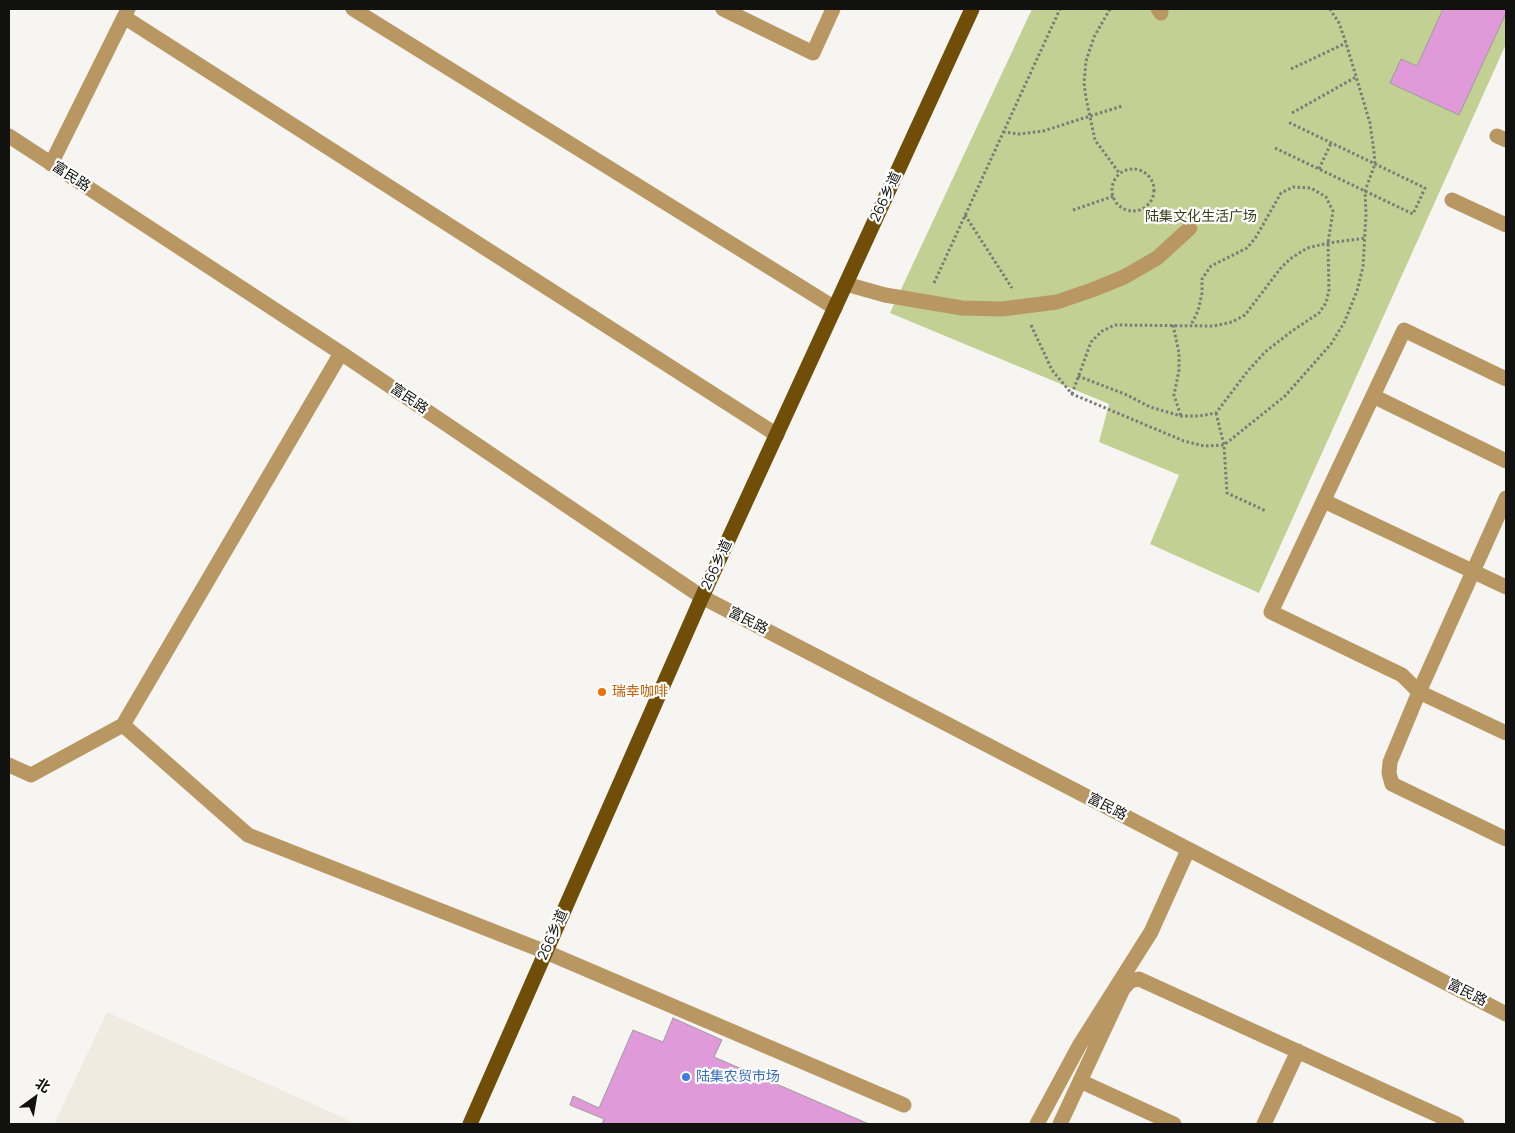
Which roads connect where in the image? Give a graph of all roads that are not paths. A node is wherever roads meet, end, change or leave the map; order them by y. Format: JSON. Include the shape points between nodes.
{"nodes":[{"id":1,"x":353,"y":9,"type":"edge"},
{"id":2,"x":723,"y":9,"type":"edge"},
{"id":3,"x":833,"y":9,"type":"edge"},
{"id":4,"x":972,"y":9,"type":"edge"},
{"id":5,"x":126,"y":13,"type":"edge"},
{"id":6,"x":9,"y":136,"type":"edge"},
{"id":7,"x":51,"y":164,"type":"junction"},
{"id":8,"x":1452,"y":200,"type":"dead end"},
{"id":9,"x":1506,"y":225,"type":"edge"},
{"id":10,"x":1190,"y":228,"type":"dead end"},
{"id":11,"x":846,"y":284,"type":"junction"},
{"id":12,"x":835,"y":308,"type":"junction"},
{"id":13,"x":341,"y":353,"type":"junction"},
{"id":14,"x":1506,"y":379,"type":"edge"},
{"id":15,"x":1373,"y":396,"type":"junction"},
{"id":16,"x":777,"y":435,"type":"junction"},
{"id":17,"x":1506,"y":461,"type":"edge"},
{"id":18,"x":1506,"y":498,"type":"edge"},
{"id":19,"x":1324,"y":501,"type":"junction"},
{"id":20,"x":1473,"y":572,"type":"junction"},
{"id":21,"x":1506,"y":587,"type":"edge"},
{"id":22,"x":702,"y":597,"type":"junction"},
{"id":23,"x":1419,"y":692,"type":"junction"},
{"id":24,"x":123,"y":725,"type":"junction"},
{"id":25,"x":1506,"y":734,"type":"edge"},
{"id":26,"x":9,"y":765,"type":"edge"},
{"id":27,"x":1506,"y":839,"type":"edge"},
{"id":28,"x":1188,"y":850,"type":"junction"},
{"id":29,"x":546,"y":952,"type":"junction"},
{"id":30,"x":1506,"y":1014,"type":"edge"},
{"id":31,"x":1298,"y":1051,"type":"junction"},
{"id":32,"x":1080,"y":1081,"type":"junction"},
{"id":33,"x":904,"y":1105,"type":"dead end"},
{"id":34,"x":470,"y":1124,"type":"edge"},
{"id":35,"x":1037,"y":1124,"type":"edge"},
{"id":36,"x":1060,"y":1124,"type":"edge"},
{"id":37,"x":1174,"y":1124,"type":"edge"},
{"id":38,"x":1264,"y":1124,"type":"edge"},
{"id":39,"x":1456,"y":1124,"type":"edge"}],
"edges":[{"from":1,"to":12,"type":"street"},
{"from":2,"to":3,"type":"street","via":[[813,53]]},
{"from":4,"to":11,"type":"main road","name":"266乡道"},
{"from":5,"to":7,"type":"street"},
{"from":5,"to":16,"type":"street"},
{"from":6,"to":7,"type":"street","name":"富民路"},
{"from":7,"to":13,"type":"street","name":"富民路"},
{"from":8,"to":9,"type":"street"},
{"from":10,"to":11,"type":"street","via":[[1157,258],[1124,277],[1062,301],[1002,309],[962,308],[885,295]]},
{"from":11,"to":12,"type":"main road","name":"266乡道"},
{"from":12,"to":16,"type":"main road","name":"266乡道"},
{"from":13,"to":22,"type":"street","name":"富民路"},
{"from":13,"to":24,"type":"street"},
{"from":14,"to":15,"type":"street","via":[[1404,330]]},
{"from":15,"to":17,"type":"street"},
{"from":15,"to":19,"type":"street"},
{"from":16,"to":22,"type":"main road","name":"266乡道"},
{"from":18,"to":20,"type":"street"},
{"from":19,"to":20,"type":"street"},
{"from":19,"to":23,"type":"street","via":[[1271,612],[1402,675]]},
{"from":20,"to":21,"type":"street"},
{"from":20,"to":23,"type":"street"},
{"from":22,"to":28,"type":"street","name":"富民路"},
{"from":22,"to":29,"type":"main road","name":"266乡道"},
{"from":23,"to":25,"type":"street"},
{"from":23,"to":27,"type":"street","via":[[1390,762],[1392,784]]},
{"from":24,"to":26,"type":"street","via":[[30,775]]},
{"from":24,"to":29,"type":"street","via":[[248,835]]},
{"from":28,"to":30,"type":"street","name":"富民路"},
{"from":28,"to":35,"type":"street","via":[[1151,932],[1079,1046]]},
{"from":29,"to":33,"type":"street"},
{"from":29,"to":34,"type":"main road","name":"266乡道"},
{"from":31,"to":32,"type":"street","via":[[1139,978],[1130,981],[1123,989]]},
{"from":31,"to":38,"type":"street"},
{"from":31,"to":39,"type":"street"},
{"from":32,"to":36,"type":"street"},
{"from":32,"to":37,"type":"street"}]}
